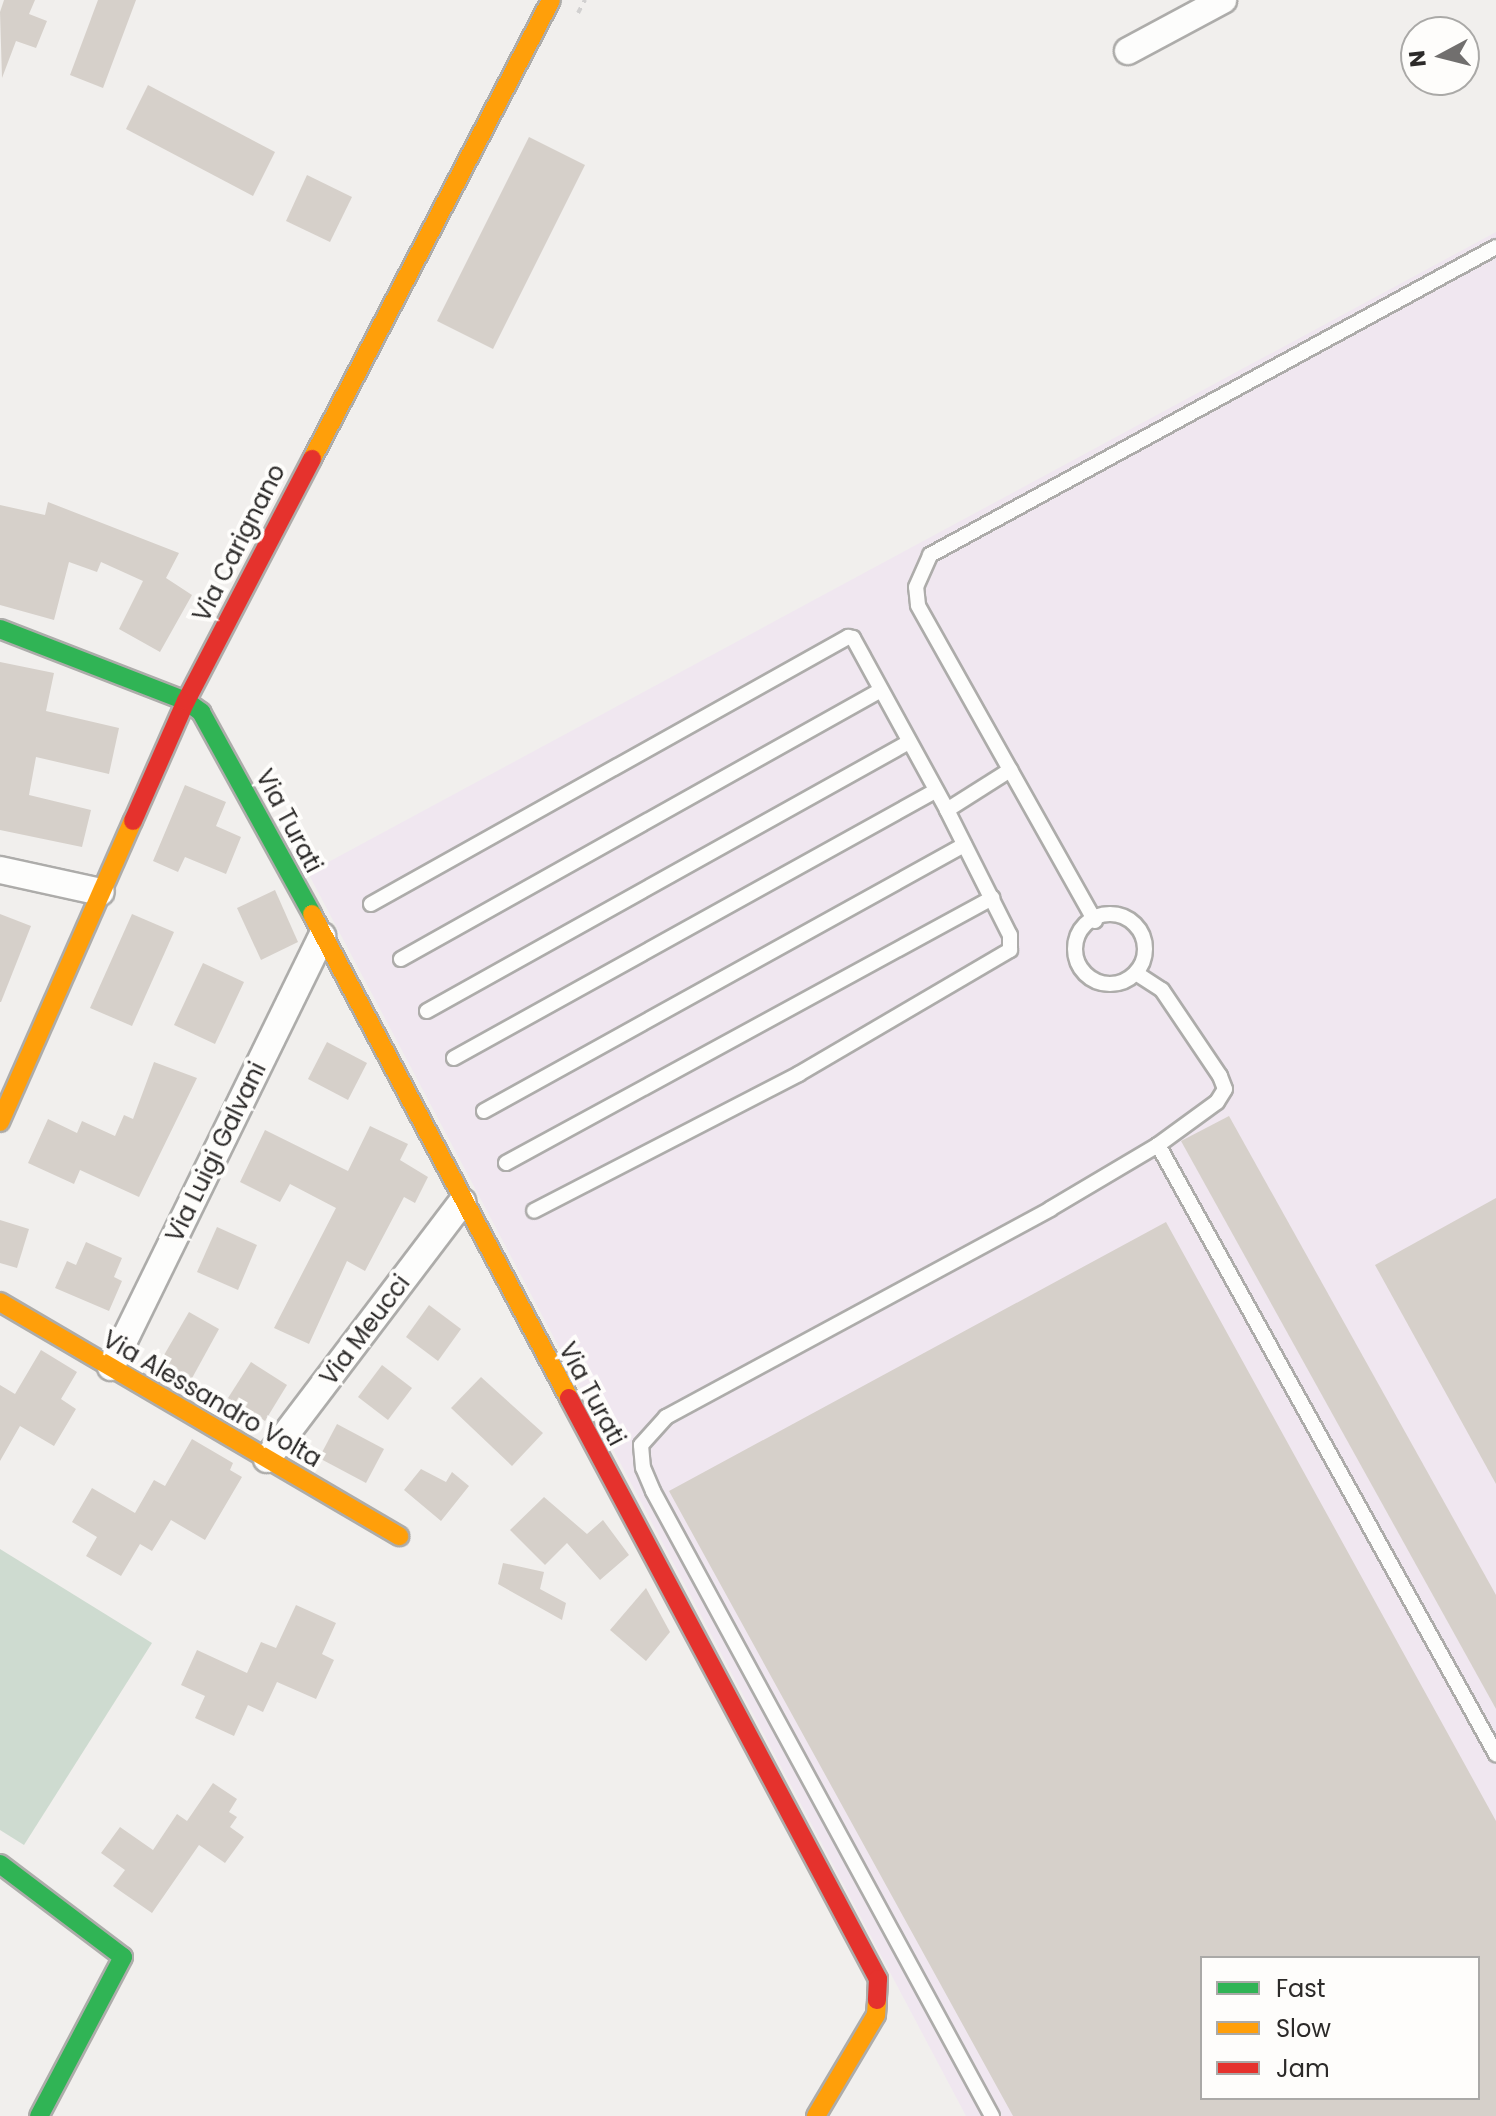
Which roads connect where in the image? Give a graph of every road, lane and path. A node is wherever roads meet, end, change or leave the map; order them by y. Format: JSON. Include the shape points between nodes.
{"nodes":[{"id":1,"x":551,"y":0,"type":"edge"},
{"id":2,"x":1223,"y":0,"type":"edge"},
{"id":3,"x":1128,"y":51,"type":"dead end"},
{"id":4,"x":1496,"y":247,"type":"edge"},
{"id":5,"x":0,"y":629,"type":"edge"},
{"id":6,"x":881,"y":690,"type":"junction"},
{"id":7,"x":186,"y":701,"type":"junction"},
{"id":8,"x":909,"y":742,"type":"junction"},
{"id":9,"x":1010,"y":770,"type":"junction"},
{"id":10,"x":935,"y":791,"type":"junction"},
{"id":11,"x":947,"y":810,"type":"junction"},
{"id":12,"x":964,"y":845,"type":"junction"},
{"id":13,"x":0,"y":870,"type":"edge"},
{"id":14,"x":101,"y":892,"type":"junction"},
{"id":15,"x":992,"y":898,"type":"junction"},
{"id":16,"x":371,"y":904,"type":"dead end"},
{"id":17,"x":1095,"y":921,"type":"junction"},
{"id":18,"x":322,"y":936,"type":"junction"},
{"id":19,"x":401,"y":959,"type":"dead end"},
{"id":20,"x":1136,"y":973,"type":"junction"},
{"id":21,"x":427,"y":1011,"type":"dead end"},
{"id":22,"x":454,"y":1058,"type":"dead end"},
{"id":23,"x":484,"y":1111,"type":"dead end"},
{"id":24,"x":0,"y":1122,"type":"edge"},
{"id":25,"x":1158,"y":1145,"type":"junction"},
{"id":26,"x":506,"y":1163,"type":"dead end"},
{"id":27,"x":462,"y":1202,"type":"junction"},
{"id":28,"x":534,"y":1211,"type":"dead end"},
{"id":29,"x":0,"y":1302,"type":"edge"},
{"id":30,"x":111,"y":1367,"type":"junction"},
{"id":31,"x":267,"y":1459,"type":"junction"},
{"id":32,"x":399,"y":1536,"type":"dead end"},
{"id":33,"x":1496,"y":1754,"type":"edge"},
{"id":34,"x":0,"y":1864,"type":"edge"},
{"id":35,"x":39,"y":2116,"type":"edge"},
{"id":36,"x":816,"y":2116,"type":"edge"},
{"id":37,"x":992,"y":2116,"type":"edge"}],
"edges":[{"from":1,"to":7,"type":"street","name":"Via Carignano"},
{"from":2,"to":3,"type":"street"},
{"from":4,"to":9,"type":"lane","via":[[930,555],[916,587],[918,605]]},
{"from":5,"to":7,"type":"street"},
{"from":6,"to":8,"type":"lane"},
{"from":6,"to":16,"type":"lane","via":[[848,637]]},
{"from":6,"to":19,"type":"lane"},
{"from":7,"to":14,"type":"street","name":"Via Carignano"},
{"from":7,"to":18,"type":"street","name":"Via Turati","via":[[201,712]]},
{"from":8,"to":10,"type":"lane"},
{"from":8,"to":21,"type":"lane"},
{"from":9,"to":11,"type":"lane"},
{"from":9,"to":17,"type":"lane"},
{"from":10,"to":11,"type":"lane"},
{"from":10,"to":22,"type":"lane"},
{"from":11,"to":12,"type":"lane"},
{"from":12,"to":15,"type":"lane"},
{"from":12,"to":23,"type":"lane"},
{"from":13,"to":14,"type":"street"},
{"from":14,"to":24,"type":"street","name":"Via Carignano"},
{"from":15,"to":26,"type":"lane"},
{"from":15,"to":28,"type":"lane","via":[[1010,935],[1010,950],[799,1074]]},
{"from":17,"to":20,"type":"lane","via":[[1106,913],[1133,922],[1146,947]]},
{"from":17,"to":20,"type":"lane","via":[[1081,928],[1075,942],[1082,971],[1108,985]]},
{"from":18,"to":27,"type":"street","name":"Via Turati"},
{"from":18,"to":30,"type":"street","name":"Via Luigi Galvani"},
{"from":20,"to":25,"type":"lane","via":[[1162,990],[1225,1089],[1217,1102]]},
{"from":25,"to":33,"type":"lane"},
{"from":25,"to":37,"type":"lane","via":[[666,1417],[641,1445],[653,1491]]},
{"from":27,"to":31,"type":"street","name":"Via Meucci"},
{"from":27,"to":36,"type":"street","name":"Via Turati","via":[[878,1979],[876,2015]]},
{"from":29,"to":30,"type":"street","name":"Via Alessandro Volta"},
{"from":30,"to":31,"type":"street","name":"Via Alessandro Volta"},
{"from":31,"to":32,"type":"street","name":"Via Alessandro Volta"},
{"from":34,"to":35,"type":"street","via":[[123,1957]]}]}
